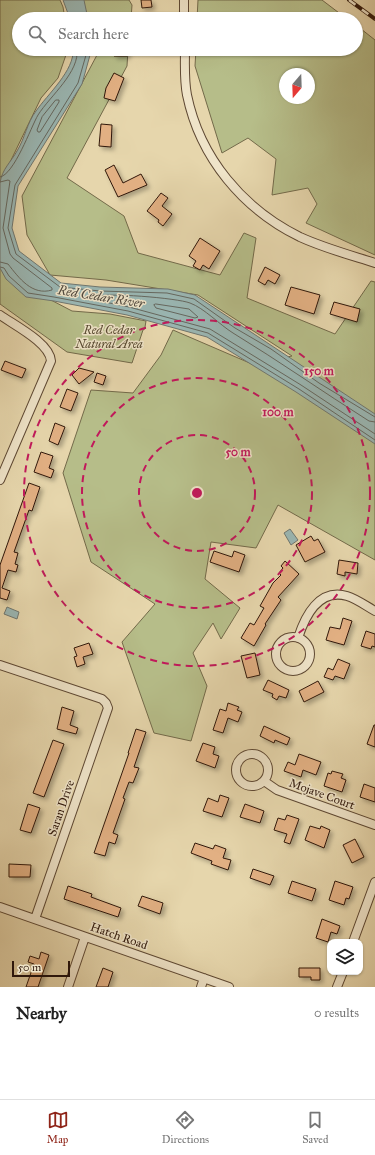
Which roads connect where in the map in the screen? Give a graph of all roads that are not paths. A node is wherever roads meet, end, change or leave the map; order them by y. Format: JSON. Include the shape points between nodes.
{"nodes":[{"id":1,"x":184,"y":0,"type":"edge"},
{"id":2,"x":184,"y":12,"type":"edge"},
{"id":3,"x":185,"y":56,"type":"edge"},
{"id":4,"x":375,"y":263,"type":"edge"},
{"id":5,"x":0,"y":315,"type":"edge"},
{"id":6,"x":0,"y":480,"type":"edge"},
{"id":7,"x":375,"y":611,"type":"edge"},
{"id":8,"x":298,"y":638,"type":"junction"},
{"id":9,"x":0,"y":665,"type":"edge"},
{"id":10,"x":264,"y":781,"type":"dead end"},
{"id":11,"x":375,"y":825,"type":"edge"},
{"id":12,"x":375,"y":882,"type":"edge"},
{"id":13,"x":0,"y":907,"type":"edge"},
{"id":14,"x":35,"y":919,"type":"junction"},
{"id":15,"x":85,"y":937,"type":"junction"},
{"id":16,"x":354,"y":939,"type":"edge"},
{"id":17,"x":341,"y":975,"type":"edge"},
{"id":18,"x":204,"y":978,"type":"junction"},
{"id":19,"x":68,"y":987,"type":"edge"},
{"id":20,"x":201,"y":987,"type":"edge"},
{"id":21,"x":229,"y":987,"type":"edge"},
{"id":22,"x":337,"y":987,"type":"edge"}],
"edges":[{"from":1,"to":2,"type":"street"},
{"from":3,"to":4,"type":"street","via":[[187,93],[198,130],[231,186],[252,206],[301,237]]},
{"from":5,"to":6,"type":"street","via":[[45,346],[50,355],[49,367]]},
{"from":7,"to":8,"type":"street","via":[[347,596],[329,597],[316,604],[309,612]]},
{"from":8,"to":8,"type":"street","via":[[285,639],[277,649],[278,662],[287,670],[300,669],[309,660],[308,647]]},
{"from":9,"to":14,"type":"street","name":"Saran Drive","via":[[102,699],[107,704],[107,713]]},
{"from":10,"to":11,"type":"street","name":"Mojave Court","via":[[277,790]]},
{"from":12,"to":16,"type":"street"},
{"from":13,"to":14,"type":"street","name":"Hatch Road"},
{"from":14,"to":15,"type":"street","name":"Hatch Road"},
{"from":15,"to":18,"type":"street","name":"Hatch Road"},
{"from":15,"to":19,"type":"street"},
{"from":17,"to":22,"type":"street"},
{"from":18,"to":20,"type":"street"},
{"from":18,"to":21,"type":"street","name":"Hatch Road"}]}
